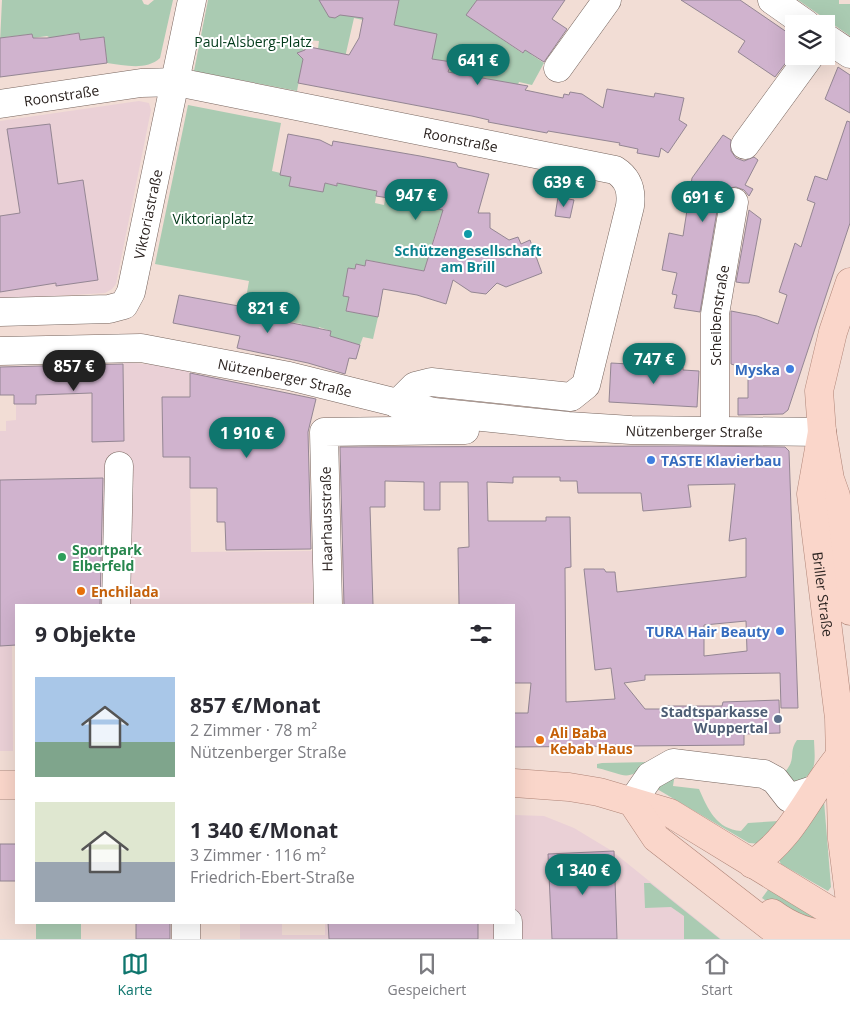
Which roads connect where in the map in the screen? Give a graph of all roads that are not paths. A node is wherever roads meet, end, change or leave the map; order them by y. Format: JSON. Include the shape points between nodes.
{"nodes":[{"id":1,"x":192,"y":0,"type":"edge"},
{"id":2,"x":608,"y":0,"type":"edge"},
{"id":3,"x":772,"y":0,"type":"edge"},
{"id":4,"x":793,"y":15,"type":"edge"},
{"id":5,"x":835,"y":44,"type":"edge"},
{"id":6,"x":850,"y":54,"type":"edge"},
{"id":7,"x":803,"y":65,"type":"edge"},
{"id":8,"x":558,"y":68,"type":"dead end"},
{"id":9,"x":177,"y":82,"type":"junction"},
{"id":10,"x":0,"y":104,"type":"edge"},
{"id":11,"x":745,"y":145,"type":"dead end"},
{"id":12,"x":734,"y":202,"type":"dead end"},
{"id":13,"x":850,"y":282,"type":"edge"},
{"id":14,"x":0,"y":312,"type":"edge"},
{"id":15,"x":0,"y":350,"type":"edge"},
{"id":16,"x":397,"y":404,"type":"junction"},
{"id":17,"x":568,"y":426,"type":"junction"},
{"id":18,"x":715,"y":429,"type":"junction"},
{"id":19,"x":324,"y":432,"type":"joint"},
{"id":20,"x":822,"y":432,"type":"junction"},
{"id":21,"x":119,"y":466,"type":"dead end"},
{"id":22,"x":116,"y":604,"type":"edge"},
{"id":23,"x":328,"y":604,"type":"edge"},
{"id":24,"x":841,"y":607,"type":"edge"},
{"id":25,"x":839,"y":757,"type":"junction"},
{"id":26,"x":515,"y":782,"type":"edge"},
{"id":27,"x":0,"y":785,"type":"edge"},
{"id":28,"x":15,"y":785,"type":"edge"},
{"id":29,"x":816,"y":789,"type":"junction"},
{"id":30,"x":632,"y":802,"type":"junction"},
{"id":31,"x":846,"y":843,"type":"edge"},
{"id":32,"x":752,"y":864,"type":"junction"},
{"id":33,"x":713,"y":883,"type":"junction"},
{"id":34,"x":750,"y":896,"type":"junction"},
{"id":35,"x":850,"y":902,"type":"edge"},
{"id":36,"x":850,"y":922,"type":"edge"},
{"id":37,"x":186,"y":924,"type":"edge"},
{"id":38,"x":508,"y":924,"type":"edge"},
{"id":39,"x":850,"y":932,"type":"edge"},
{"id":40,"x":186,"y":939,"type":"edge"},
{"id":41,"x":508,"y":939,"type":"edge"},
{"id":42,"x":786,"y":939,"type":"edge"}],
"edges":[{"from":1,"to":9,"type":"street","name":"Viktoriastraße"},
{"from":2,"to":8,"type":"street"},
{"from":3,"to":4,"type":"street"},
{"from":5,"to":6,"type":"street"},
{"from":7,"to":11,"type":"street"},
{"from":9,"to":10,"type":"street","name":"Roonstraße","via":[[142,83]]},
{"from":9,"to":14,"type":"street","name":"Viktoriastraße","via":[[132,292],[124,305],[109,310]]},
{"from":9,"to":16,"type":"street","name":"Roonstraße","via":[[615,170],[623,175],[632,192],[630,206],[586,385],[571,397],[431,382],[415,386]]},
{"from":12,"to":18,"type":"street","name":"Scheibenstraße","via":[[715,314]]},
{"from":13,"to":20,"type":"main road","name":"Briller Straße","via":[[820,382]]},
{"from":15,"to":16,"type":"street","name":"Nützenberger Straße","via":[[141,348],[289,376]]},
{"from":16,"to":17,"type":"street","name":"Nützenberger Straße","via":[[434,412]]},
{"from":17,"to":18,"type":"street","name":"Nützenberger Straße","via":[[631,430]]},
{"from":17,"to":19,"type":"street","name":"Nützenberger Straße"},
{"from":18,"to":20,"type":"street","name":"Nützenberger Straße"},
{"from":19,"to":23,"type":"street","name":"Haarhausstraße"},
{"from":20,"to":24,"type":"main road","name":"Briller Straße","via":[[811,494]]},
{"from":21,"to":22,"type":"street"},
{"from":24,"to":25,"type":"main road","name":"Briller Straße"},
{"from":25,"to":29,"type":"main road"},
{"from":25,"to":31,"type":"main road","name":"Briller Straße"},
{"from":26,"to":30,"type":"main road","via":[[569,786]]},
{"from":27,"to":28,"type":"main road"},
{"from":29,"to":30,"type":"street","via":[[789,798],[775,780],[764,774],[673,763],[650,776]]},
{"from":29,"to":32,"type":"main road","via":[[787,834]]},
{"from":30,"to":32,"type":"main road","via":[[670,813]]},
{"from":30,"to":33,"type":"main road","via":[[656,838]]},
{"from":31,"to":35,"type":"main road","name":"Briller Straße"},
{"from":32,"to":34,"type":"main road","via":[[761,882]]},
{"from":32,"to":36,"type":"main road"},
{"from":33,"to":34,"type":"main road","via":[[734,883]]},
{"from":33,"to":42,"type":"main road"},
{"from":34,"to":39,"type":"main road","via":[[794,928],[808,934],[820,938]]},
{"from":37,"to":40,"type":"street"},
{"from":38,"to":41,"type":"street"}]}
